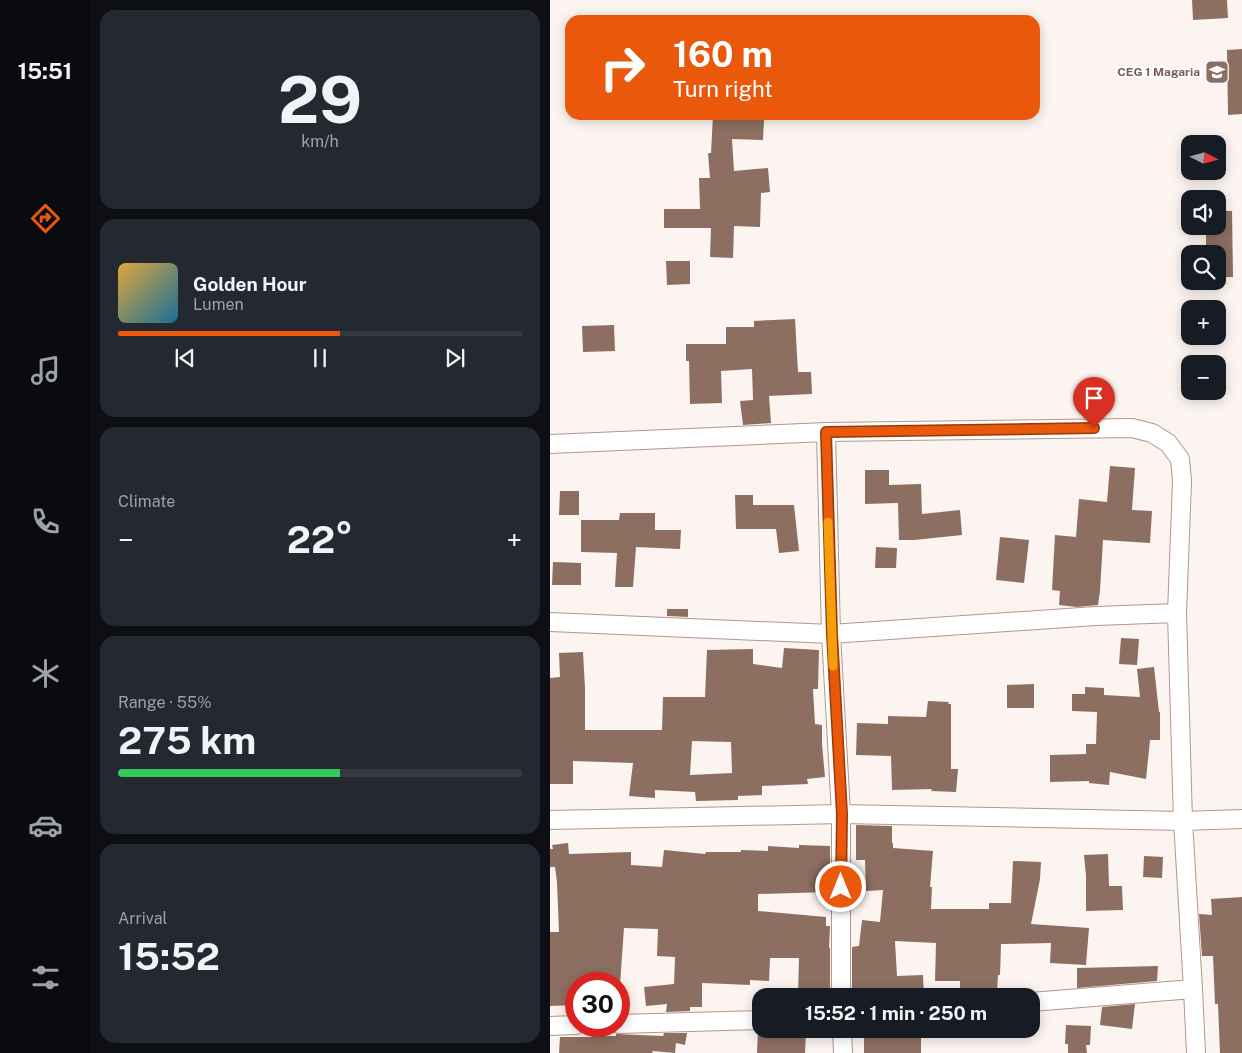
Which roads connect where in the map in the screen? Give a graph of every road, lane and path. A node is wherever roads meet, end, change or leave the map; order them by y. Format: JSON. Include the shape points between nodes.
{"nodes":[{"id":1,"x":826,"y":432,"type":"junction"},
{"id":2,"x":550,"y":444,"type":"edge"},
{"id":3,"x":1177,"y":613,"type":"junction"},
{"id":4,"x":550,"y":622,"type":"edge"},
{"id":5,"x":832,"y":634,"type":"junction"},
{"id":6,"x":842,"y":814,"type":"junction"},
{"id":7,"x":1242,"y":819,"type":"edge"},
{"id":8,"x":550,"y":820,"type":"edge"},
{"id":9,"x":1183,"y":820,"type":"junction"},
{"id":10,"x":841,"y":988,"type":"edge"},
{"id":11,"x":1193,"y":989,"type":"junction"},
{"id":12,"x":1040,"y":1001,"type":"edge"},
{"id":13,"x":752,"y":1020,"type":"edge"},
{"id":14,"x":630,"y":1024,"type":"edge"},
{"id":15,"x":565,"y":1025,"type":"edge"},
{"id":16,"x":550,"y":1026,"type":"edge"},
{"id":17,"x":842,"y":1038,"type":"edge"},
{"id":18,"x":843,"y":1053,"type":"edge"},
{"id":19,"x":1196,"y":1053,"type":"edge"}],
"edges":[{"from":1,"to":2,"type":"street"},
{"from":1,"to":3,"type":"street","via":[[1132,428],[1152,433],[1168,443],[1180,459]]},
{"from":1,"to":5,"type":"street"},
{"from":3,"to":5,"type":"street"},
{"from":3,"to":9,"type":"street"},
{"from":4,"to":5,"type":"street"},
{"from":5,"to":6,"type":"street"},
{"from":6,"to":8,"type":"street"},
{"from":6,"to":9,"type":"street"},
{"from":6,"to":10,"type":"street"},
{"from":7,"to":9,"type":"street"},
{"from":9,"to":11,"type":"street"},
{"from":11,"to":12,"type":"street"},
{"from":11,"to":19,"type":"street"},
{"from":13,"to":14,"type":"street"},
{"from":15,"to":16,"type":"street"},
{"from":17,"to":18,"type":"street"}]}
